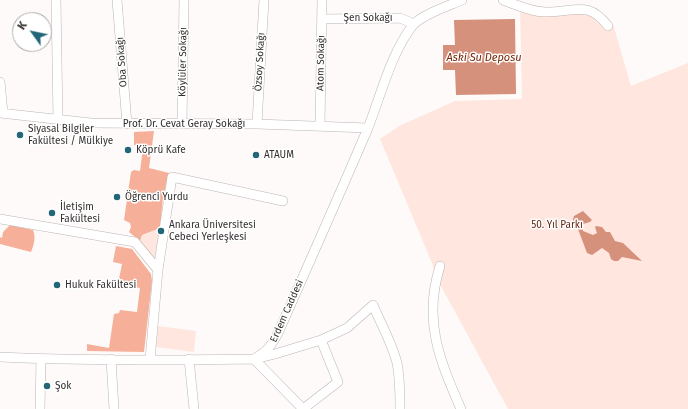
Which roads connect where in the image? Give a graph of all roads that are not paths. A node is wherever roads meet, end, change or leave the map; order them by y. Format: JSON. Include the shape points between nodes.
{"nodes":[{"id":1,"x":56,"y":0,"type":"edge"},
{"id":2,"x":117,"y":0,"type":"edge"},
{"id":3,"x":184,"y":0,"type":"edge"},
{"id":4,"x":264,"y":0,"type":"edge"},
{"id":5,"x":322,"y":0,"type":"edge"},
{"id":6,"x":462,"y":0,"type":"edge"},
{"id":7,"x":503,"y":0,"type":"edge"},
{"id":8,"x":322,"y":19,"type":"junction"},
{"id":9,"x":414,"y":24,"type":"junction"},
{"id":10,"x":608,"y":26,"type":"dead end"},
{"id":11,"x":0,"y":82,"type":"edge"},
{"id":12,"x":2,"y":113,"type":"edge"},
{"id":13,"x":58,"y":120,"type":"junction"},
{"id":14,"x":127,"y":124,"type":"junction"},
{"id":15,"x":182,"y":124,"type":"junction"},
{"id":16,"x":257,"y":124,"type":"junction"},
{"id":17,"x":320,"y":126,"type":"junction"},
{"id":18,"x":368,"y":128,"type":"junction"},
{"id":19,"x":283,"y":201,"type":"dead end"},
{"id":20,"x":0,"y":219,"type":"edge"},
{"id":21,"x":440,"y":266,"type":"dead end"},
{"id":22,"x":158,"y":270,"type":"junction"},
{"id":23,"x":322,"y":340,"type":"junction"},
{"id":24,"x":0,"y":357,"type":"edge"},
{"id":25,"x":254,"y":358,"type":"junction"},
{"id":26,"x":41,"y":359,"type":"junction"},
{"id":27,"x":111,"y":359,"type":"junction"},
{"id":28,"x":150,"y":359,"type":"junction"},
{"id":29,"x":189,"y":359,"type":"junction"},
{"id":30,"x":40,"y":409,"type":"edge"},
{"id":31,"x":114,"y":409,"type":"edge"},
{"id":32,"x":194,"y":409,"type":"edge"},
{"id":33,"x":303,"y":409,"type":"edge"},
{"id":34,"x":400,"y":409,"type":"edge"},
{"id":35,"x":461,"y":409,"type":"edge"}],
"edges":[{"from":1,"to":13,"type":"street"},
{"from":2,"to":14,"type":"street","name":"Oba Sokağı"},
{"from":3,"to":15,"type":"street","name":"Köylüler Sokağı"},
{"from":4,"to":16,"type":"street","name":"Özsoy Sokağı"},
{"from":5,"to":8,"type":"street","name":"Atom Sokağı"},
{"from":6,"to":9,"type":"street"},
{"from":7,"to":10,"type":"street","via":[[547,12],[584,5],[601,13]]},
{"from":8,"to":9,"type":"street","name":"Şen Sokağı","via":[[400,18]]},
{"from":8,"to":17,"type":"street","name":"Atom Sokağı"},
{"from":9,"to":18,"type":"street","name":"Erdem Caddesi","via":[[399,50]]},
{"from":11,"to":12,"type":"street"},
{"from":12,"to":13,"type":"street","name":"Prof. Dr. Cevat Geray Sokağı"},
{"from":13,"to":14,"type":"street","name":"Prof. Dr. Cevat Geray Sokağı"},
{"from":14,"to":15,"type":"street","name":"Prof. Dr. Cevat Geray Sokağı"},
{"from":15,"to":16,"type":"street","name":"Prof. Dr. Cevat Geray Sokağı"},
{"from":16,"to":17,"type":"street","name":"Prof. Dr. Cevat Geray Sokağı"},
{"from":17,"to":18,"type":"street","name":"Prof. Dr. Cevat Geray Sokağı"},
{"from":18,"to":25,"type":"street","name":"Erdem Caddesi","via":[[279,331],[271,346]]},
{"from":19,"to":22,"type":"street","via":[[172,176]]},
{"from":20,"to":22,"type":"street","via":[[135,242]]},
{"from":21,"to":35,"type":"street","via":[[432,303],[434,329],[445,373]]},
{"from":22,"to":28,"type":"street"},
{"from":23,"to":25,"type":"street"},
{"from":23,"to":33,"type":"street","via":[[338,382]]},
{"from":23,"to":34,"type":"street","via":[[347,328],[373,305],[397,362]]},
{"from":24,"to":26,"type":"street"},
{"from":25,"to":29,"type":"street"},
{"from":25,"to":33,"type":"street"},
{"from":26,"to":27,"type":"street"},
{"from":26,"to":30,"type":"street"},
{"from":27,"to":28,"type":"street"},
{"from":27,"to":31,"type":"street"},
{"from":28,"to":29,"type":"street"},
{"from":29,"to":32,"type":"street"}]}
